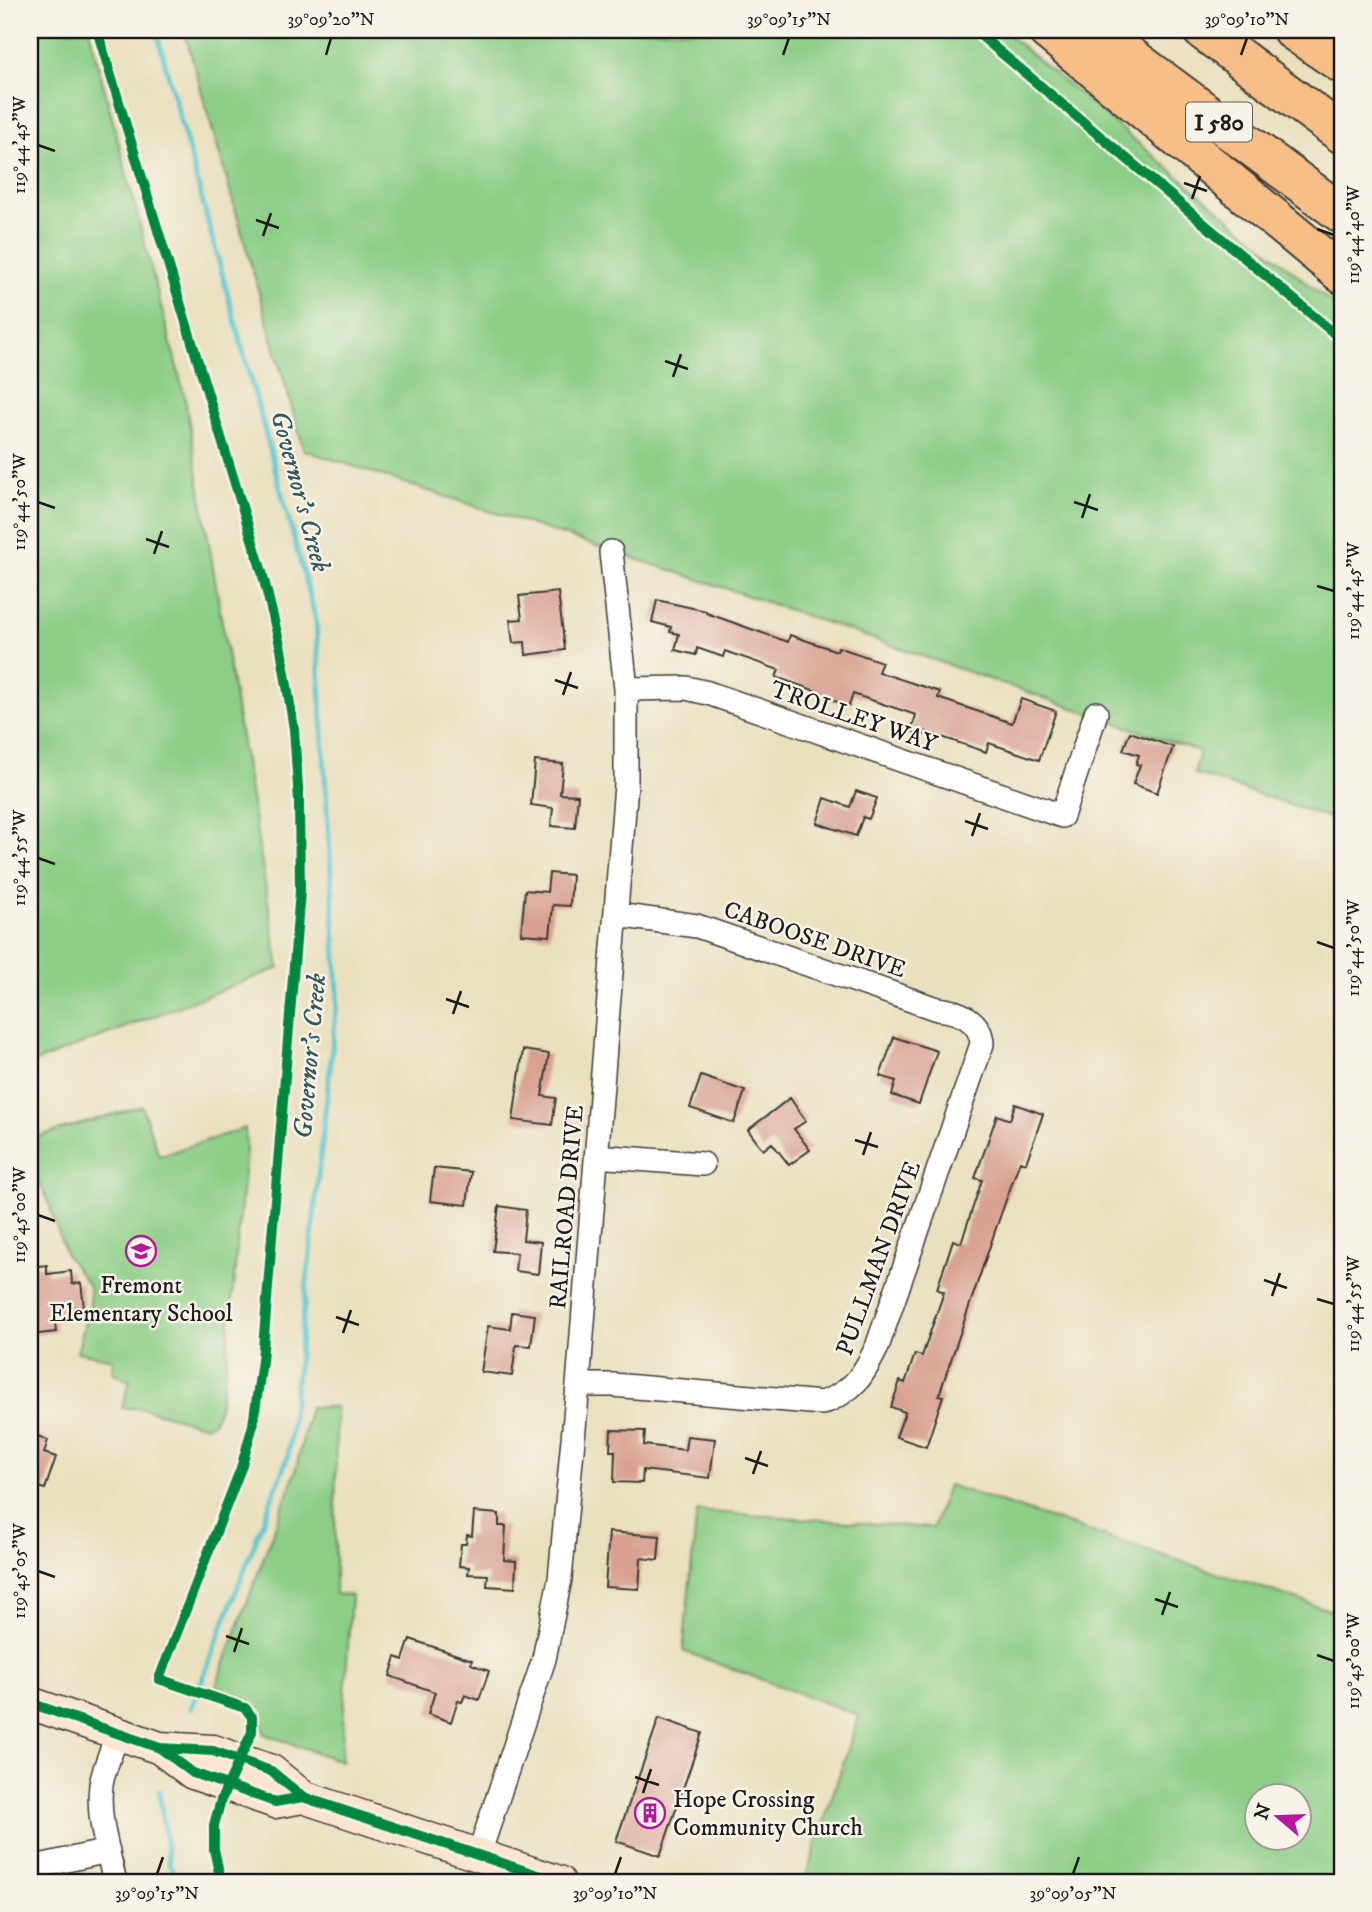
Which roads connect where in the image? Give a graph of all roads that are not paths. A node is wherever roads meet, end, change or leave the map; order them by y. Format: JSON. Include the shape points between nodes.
{"nodes":[{"id":1,"x":1047,"y":30,"type":"edge"},
{"id":2,"x":1095,"y":30,"type":"edge"},
{"id":3,"x":1202,"y":30,"type":"edge"},
{"id":4,"x":1292,"y":30,"type":"edge"},
{"id":5,"x":1342,"y":64,"type":"edge"},
{"id":6,"x":1342,"y":134,"type":"edge"},
{"id":7,"x":1342,"y":214,"type":"edge"},
{"id":8,"x":1342,"y":275,"type":"edge"},
{"id":9,"x":611,"y":552,"type":"dead end"},
{"id":10,"x":625,"y":689,"type":"junction"},
{"id":11,"x":1096,"y":713,"type":"dead end"},
{"id":12,"x":617,"y":915,"type":"junction"},
{"id":13,"x":982,"y":1038,"type":"joint"},
{"id":14,"x":596,"y":1156,"type":"junction"},
{"id":15,"x":703,"y":1164,"type":"dead end"},
{"id":16,"x":578,"y":1385,"type":"junction"},
{"id":17,"x":30,"y":1703,"type":"edge"},
{"id":18,"x":118,"y":1733,"type":"junction"},
{"id":19,"x":108,"y":1851,"type":"junction"},
{"id":20,"x":479,"y":1854,"type":"junction"},
{"id":21,"x":30,"y":1868,"type":"edge"},
{"id":22,"x":116,"y":1882,"type":"edge"},
{"id":23,"x":559,"y":1882,"type":"edge"}],
"edges":[{"from":1,"to":8,"type":"highway"},
{"from":2,"to":7,"type":"highway","number":"I 580"},
{"from":3,"to":6,"type":"highway","number":"I 580"},
{"from":4,"to":5,"type":"highway"},
{"from":9,"to":10,"type":"street","name":"RAILROAD DRIVE"},
{"from":10,"to":11,"type":"street","name":"TROLLEY WAY","via":[[686,688],[708,693],[1062,816]]},
{"from":10,"to":12,"type":"street","name":"RAILROAD DRIVE","via":[[626,785]]},
{"from":12,"to":13,"type":"street","name":"CABOOSE DRIVE","via":[[697,926],[965,1015]]},
{"from":12,"to":14,"type":"street","name":"RAILROAD DRIVE"},
{"from":13,"to":16,"type":"street","name":"PULLMAN DRIVE","via":[[877,1347],[863,1375],[842,1396],[822,1403]]},
{"from":14,"to":15,"type":"street"},
{"from":14,"to":16,"type":"street","name":"RAILROAD DRIVE"},
{"from":16,"to":20,"type":"street","name":"RAILROAD DRIVE","via":[[560,1579],[544,1659]]},
{"from":17,"to":18,"type":"main road"},
{"from":18,"to":19,"type":"street","via":[[101,1789]]},
{"from":18,"to":20,"type":"main road","via":[[160,1748],[213,1751],[271,1771],[303,1797]]},
{"from":19,"to":21,"type":"street"},
{"from":19,"to":22,"type":"street"},
{"from":20,"to":23,"type":"main road"}]}
